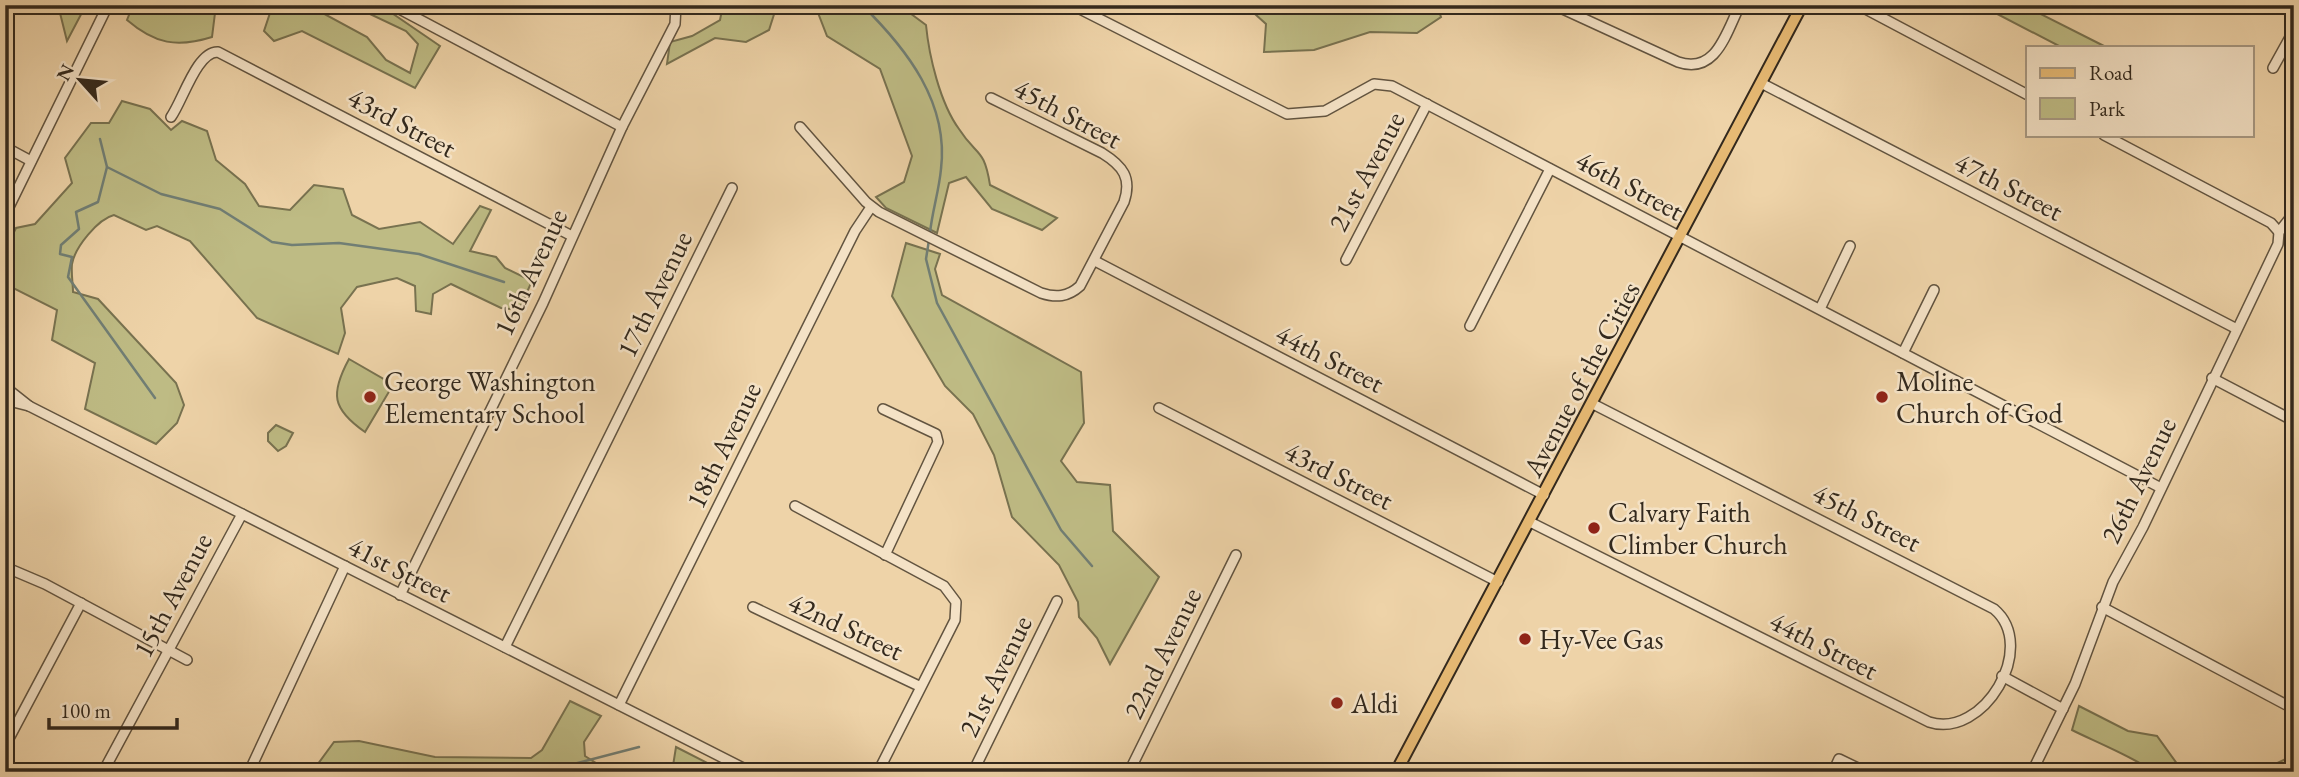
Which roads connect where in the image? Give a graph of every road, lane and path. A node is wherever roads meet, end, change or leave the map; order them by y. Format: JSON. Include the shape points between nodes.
{"nodes":[{"id":1,"x":108,"y":5,"type":"edge"},
{"id":2,"x":391,"y":5,"type":"edge"},
{"id":3,"x":676,"y":5,"type":"edge"},
{"id":4,"x":1072,"y":5,"type":"edge"},
{"id":5,"x":1554,"y":5,"type":"edge"},
{"id":6,"x":1740,"y":5,"type":"edge"},
{"id":7,"x":1802,"y":5,"type":"edge"},
{"id":8,"x":1858,"y":5,"type":"edge"},
{"id":9,"x":2294,"y":30,"type":"edge"},
{"id":10,"x":2273,"y":68,"type":"dead end"},
{"id":11,"x":1761,"y":83,"type":"junction"},
{"id":12,"x":2026,"y":94,"type":"edge"},
{"id":13,"x":991,"y":98,"type":"dead end"},
{"id":14,"x":1427,"y":104,"type":"junction"},
{"id":15,"x":171,"y":117,"type":"dead end"},
{"id":16,"x":622,"y":127,"type":"junction"},
{"id":17,"x":800,"y":127,"type":"dead end"},
{"id":18,"x":2106,"y":136,"type":"edge"},
{"id":19,"x":5,"y":148,"type":"edge"},
{"id":20,"x":31,"y":161,"type":"junction"},
{"id":21,"x":1550,"y":169,"type":"junction"},
{"id":22,"x":732,"y":188,"type":"dead end"},
{"id":23,"x":871,"y":207,"type":"junction"},
{"id":24,"x":2294,"y":213,"type":"edge"},
{"id":25,"x":5,"y":215,"type":"edge"},
{"id":26,"x":2279,"y":232,"type":"junction"},
{"id":27,"x":572,"y":236,"type":"junction"},
{"id":28,"x":1681,"y":238,"type":"junction"},
{"id":29,"x":1850,"y":246,"type":"dead end"},
{"id":30,"x":1346,"y":260,"type":"dead end"},
{"id":31,"x":1094,"y":261,"type":"junction"},
{"id":32,"x":1934,"y":290,"type":"dead end"},
{"id":33,"x":1820,"y":309,"type":"junction"},
{"id":34,"x":1470,"y":326,"type":"dead end"},
{"id":35,"x":2235,"y":328,"type":"junction"},
{"id":36,"x":1903,"y":353,"type":"junction"},
{"id":37,"x":2212,"y":379,"type":"junction"},
{"id":38,"x":5,"y":387,"type":"edge"},
{"id":39,"x":5,"y":400,"type":"edge"},
{"id":40,"x":1593,"y":404,"type":"junction"},
{"id":41,"x":29,"y":406,"type":"junction"},
{"id":42,"x":1159,"y":408,"type":"dead end"},
{"id":43,"x":883,"y":409,"type":"dead end"},
{"id":44,"x":2294,"y":421,"type":"edge"},
{"id":45,"x":2161,"y":488,"type":"junction"},
{"id":46,"x":1544,"y":495,"type":"junction"},
{"id":47,"x":795,"y":506,"type":"dead end"},
{"id":48,"x":242,"y":514,"type":"junction"},
{"id":49,"x":1530,"y":522,"type":"junction"},
{"id":50,"x":885,"y":555,"type":"junction"},
{"id":51,"x":1236,"y":555,"type":"dead end"},
{"id":52,"x":345,"y":566,"type":"junction"},
{"id":53,"x":5,"y":567,"type":"edge"},
{"id":54,"x":1498,"y":582,"type":"junction"},
{"id":55,"x":400,"y":595,"type":"junction"},
{"id":56,"x":1057,"y":601,"type":"dead end"},
{"id":57,"x":81,"y":603,"type":"junction"},
{"id":58,"x":753,"y":607,"type":"dead end"},
{"id":59,"x":2102,"y":607,"type":"junction"},
{"id":60,"x":505,"y":647,"type":"junction"},
{"id":61,"x":169,"y":649,"type":"junction"},
{"id":62,"x":187,"y":660,"type":"dead end"},
{"id":63,"x":2002,"y":677,"type":"junction"},
{"id":64,"x":919,"y":687,"type":"junction"},
{"id":65,"x":619,"y":705,"type":"junction"},
{"id":66,"x":2063,"y":709,"type":"junction"},
{"id":67,"x":2294,"y":709,"type":"edge"},
{"id":68,"x":5,"y":746,"type":"edge"},
{"id":69,"x":103,"y":772,"type":"edge"},
{"id":70,"x":248,"y":772,"type":"edge"},
{"id":71,"x":751,"y":772,"type":"edge"},
{"id":72,"x":878,"y":772,"type":"edge"},
{"id":73,"x":974,"y":772,"type":"edge"},
{"id":74,"x":1129,"y":772,"type":"edge"},
{"id":75,"x":1396,"y":772,"type":"edge"},
{"id":76,"x":1833,"y":772,"type":"edge"},
{"id":77,"x":1866,"y":772,"type":"edge"},
{"id":78,"x":2032,"y":772,"type":"edge"}],
"edges":[{"from":1,"to":20,"type":"street"},
{"from":2,"to":16,"type":"street"},
{"from":3,"to":16,"type":"street","name":"16th Avenue","via":[[675,24]]},
{"from":4,"to":14,"type":"street","name":"46th Street","via":[[1287,114],[1325,111],[1380,83]]},
{"from":5,"to":6,"type":"street","via":[[1693,66],[1711,58]]},
{"from":7,"to":11,"type":"main road","name":"Avenue of the Cities"},
{"from":8,"to":12,"type":"street"},
{"from":9,"to":10,"type":"street"},
{"from":11,"to":28,"type":"main road","name":"Avenue of the Cities"},
{"from":11,"to":35,"type":"street","name":"47th Street"},
{"from":13,"to":31,"type":"street","name":"45th Street","via":[[1102,153],[1124,170],[1128,182],[1124,202]]},
{"from":14,"to":21,"type":"street","name":"46th Street"},
{"from":14,"to":30,"type":"street","name":"21st Avenue"},
{"from":15,"to":27,"type":"street","name":"43rd Street","via":[[202,58],[210,52],[224,54]]},
{"from":16,"to":27,"type":"street","name":"16th Avenue"},
{"from":17,"to":23,"type":"street"},
{"from":18,"to":26,"type":"street","via":[[2271,223]]},
{"from":19,"to":20,"type":"street"},
{"from":20,"to":25,"type":"street"},
{"from":21,"to":28,"type":"street","name":"46th Street"},
{"from":21,"to":34,"type":"street"},
{"from":22,"to":60,"type":"street","name":"17th Avenue"},
{"from":23,"to":31,"type":"street","via":[[1041,293],[1059,296],[1080,286]]},
{"from":23,"to":65,"type":"street","name":"18th Avenue"},
{"from":24,"to":26,"type":"street","name":"26th Avenue"},
{"from":26,"to":35,"type":"street","name":"26th Avenue","via":[[2278,244]]},
{"from":27,"to":55,"type":"street","name":"16th Avenue"},
{"from":28,"to":33,"type":"street","name":"46th Street"},
{"from":28,"to":40,"type":"main road","name":"Avenue of the Cities"},
{"from":29,"to":33,"type":"street"},
{"from":31,"to":46,"type":"street","name":"44th Street"},
{"from":32,"to":36,"type":"street"},
{"from":33,"to":36,"type":"street","name":"46th Street"},
{"from":35,"to":37,"type":"street","name":"26th Avenue"},
{"from":36,"to":45,"type":"street","name":"46th Street"},
{"from":37,"to":44,"type":"street"},
{"from":37,"to":45,"type":"street","name":"26th Avenue"},
{"from":38,"to":41,"type":"street","name":"41st Street"},
{"from":39,"to":41,"type":"street","name":"41st Street"},
{"from":40,"to":46,"type":"main road","name":"Avenue of the Cities"},
{"from":40,"to":63,"type":"street","name":"45th Street","via":[[1994,609],[2004,620],[2011,647]]},
{"from":41,"to":48,"type":"street","name":"41st Street"},
{"from":42,"to":54,"type":"street","name":"43rd Street"},
{"from":43,"to":50,"type":"street","via":[[938,438],[936,451]]},
{"from":45,"to":59,"type":"street","name":"26th Avenue"},
{"from":46,"to":49,"type":"main road","name":"Avenue of the Cities"},
{"from":47,"to":50,"type":"street"},
{"from":48,"to":52,"type":"street","name":"41st Street"},
{"from":48,"to":61,"type":"street","name":"15th Avenue"},
{"from":49,"to":54,"type":"main road","name":"Avenue of the Cities"},
{"from":49,"to":63,"type":"street","name":"44th Street","via":[[1917,718],[1950,726],[1980,711]]},
{"from":50,"to":64,"type":"street","via":[[944,586],[956,602],[955,620]]},
{"from":51,"to":74,"type":"street","name":"22nd Avenue"},
{"from":52,"to":55,"type":"street","name":"41st Street"},
{"from":52,"to":70,"type":"street"},
{"from":53,"to":57,"type":"street"},
{"from":54,"to":75,"type":"main road","name":"Avenue of the Cities"},
{"from":55,"to":60,"type":"street","name":"41st Street"},
{"from":56,"to":73,"type":"street","name":"21st Avenue"},
{"from":57,"to":61,"type":"street"},
{"from":57,"to":68,"type":"street"},
{"from":58,"to":64,"type":"street","name":"42nd Street"},
{"from":59,"to":66,"type":"street","name":"26th Avenue"},
{"from":59,"to":67,"type":"street"},
{"from":60,"to":65,"type":"street","name":"41st Street"},
{"from":61,"to":62,"type":"street"},
{"from":61,"to":69,"type":"street","name":"15th Avenue"},
{"from":63,"to":66,"type":"street"},
{"from":64,"to":72,"type":"street"},
{"from":65,"to":71,"type":"street","name":"41st Street"},
{"from":66,"to":78,"type":"street","name":"26th Avenue"},
{"from":76,"to":77,"type":"street","via":[[1839,759]]}]}
